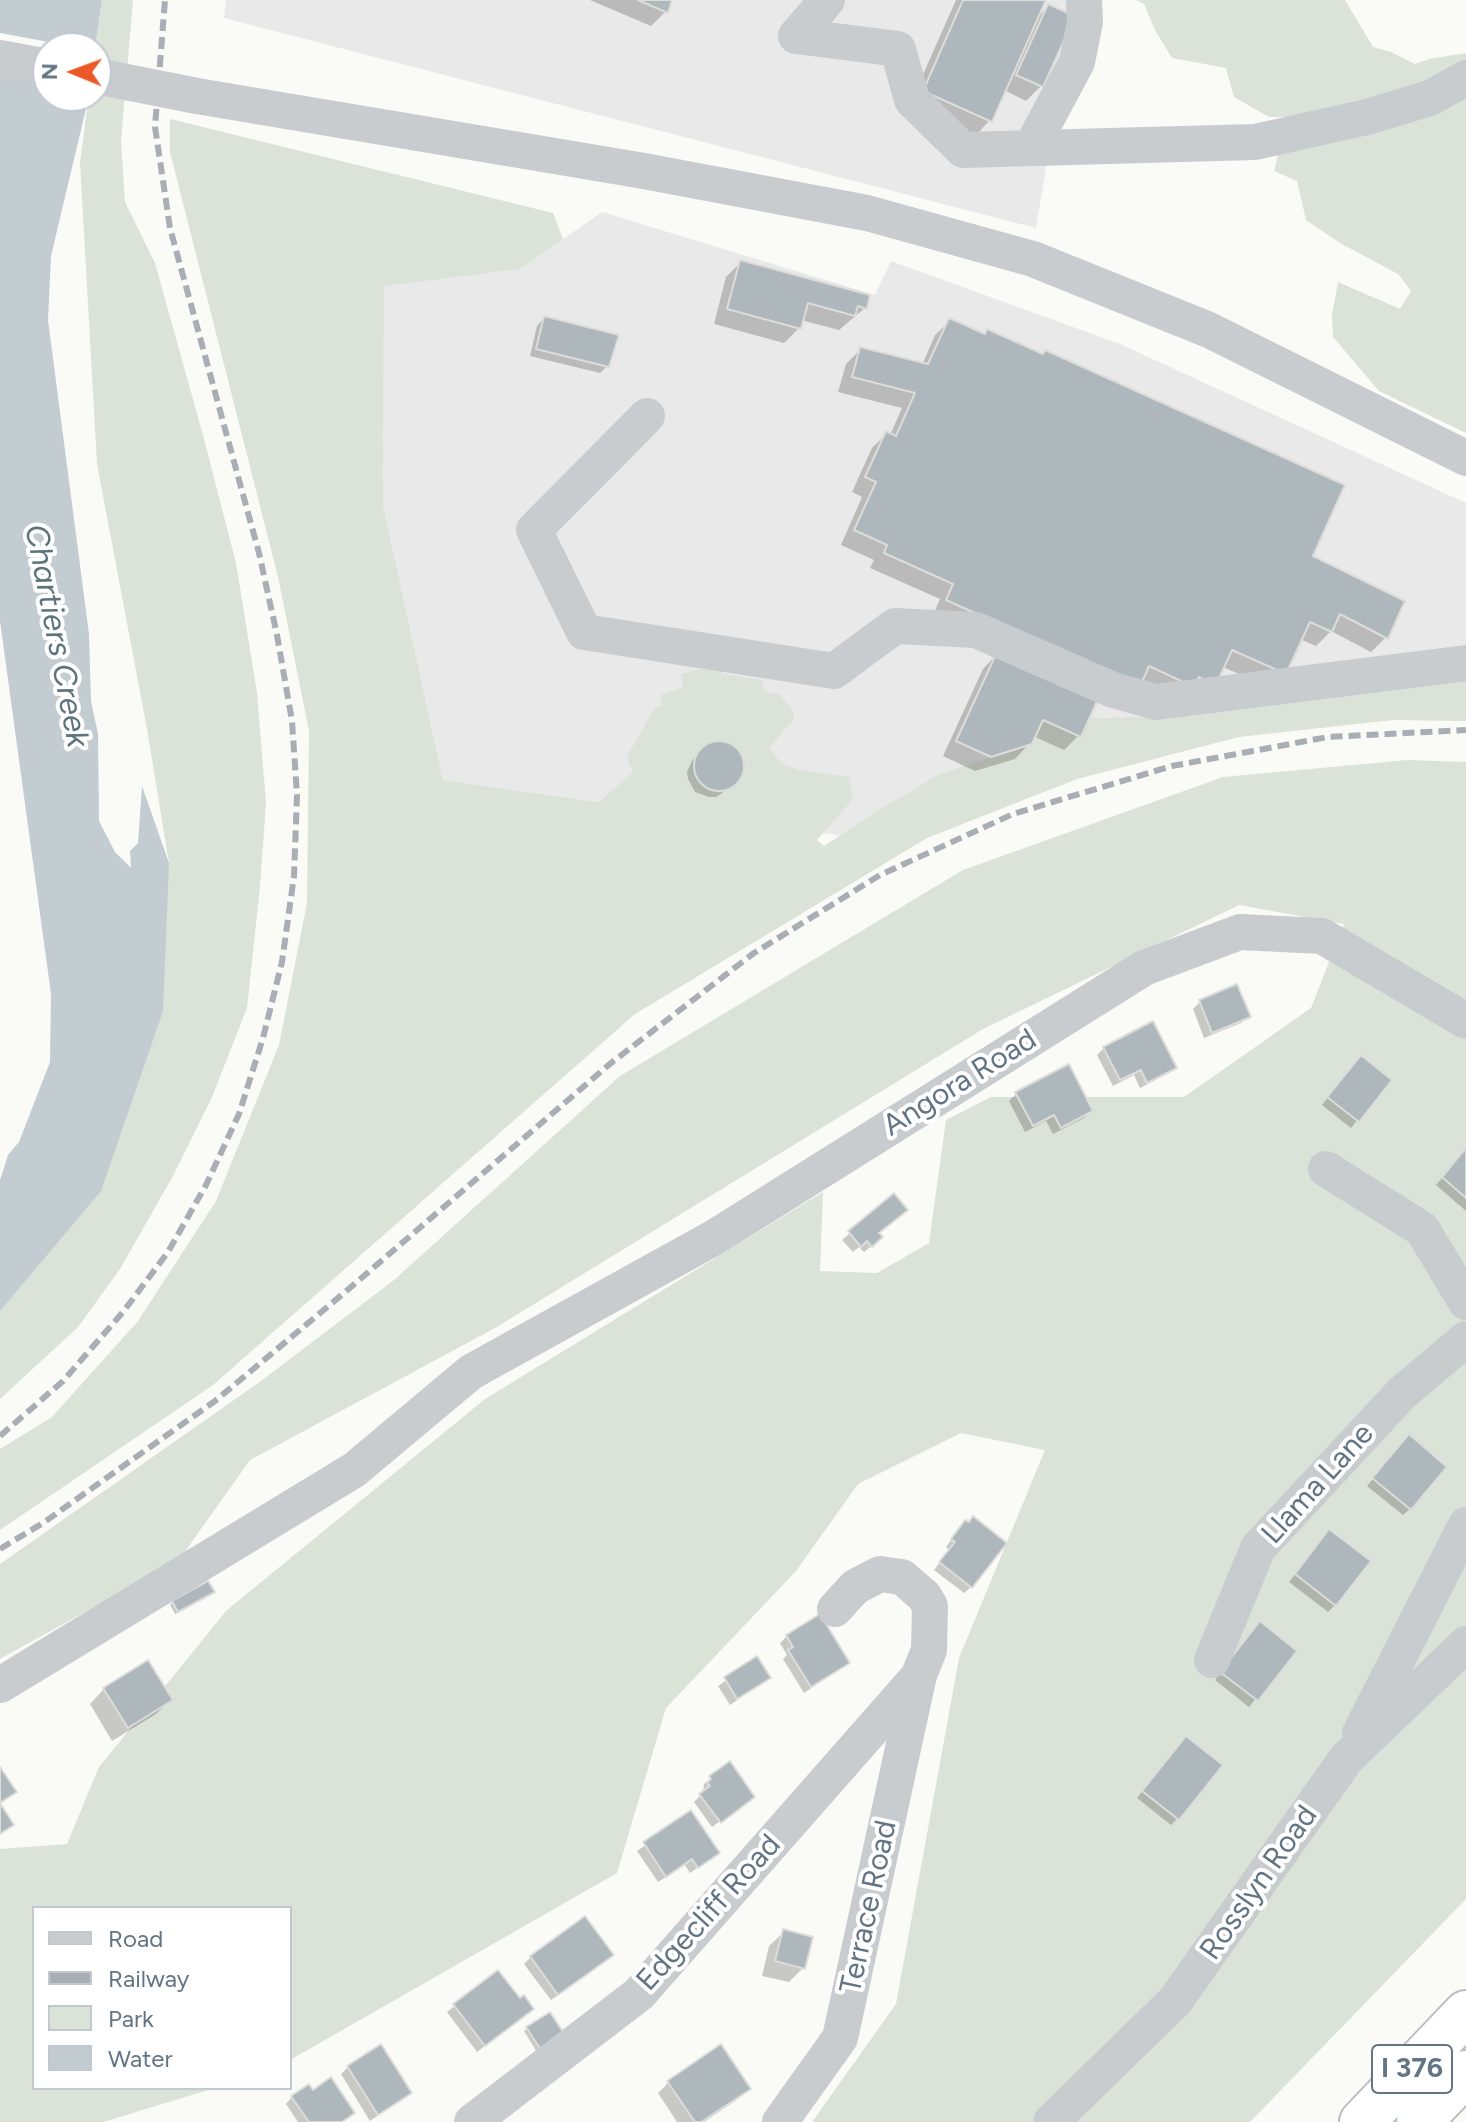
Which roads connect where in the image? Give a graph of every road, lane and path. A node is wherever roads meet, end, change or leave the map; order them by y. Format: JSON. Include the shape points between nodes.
{"nodes":[{"id":1,"x":827,"y":0,"type":"edge"},
{"id":2,"x":1084,"y":0,"type":"edge"},
{"id":3,"x":0,"y":58,"type":"edge"},
{"id":4,"x":32,"y":64,"type":"edge"},
{"id":5,"x":1466,"y":78,"type":"edge"},
{"id":6,"x":112,"y":79,"type":"edge"},
{"id":7,"x":1031,"y":148,"type":"junction"},
{"id":8,"x":647,"y":416,"type":"dead end"},
{"id":9,"x":1466,"y":458,"type":"edge"},
{"id":10,"x":1466,"y":663,"type":"edge"},
{"id":11,"x":1466,"y":1021,"type":"edge"},
{"id":12,"x":1326,"y":1169,"type":"dead end"},
{"id":13,"x":1466,"y":1302,"type":"edge"},
{"id":14,"x":1466,"y":1339,"type":"edge"},
{"id":15,"x":1466,"y":1525,"type":"edge"},
{"id":16,"x":835,"y":1609,"type":"dead end"},
{"id":17,"x":1466,"y":1644,"type":"edge"},
{"id":18,"x":1212,"y":1660,"type":"dead end"},
{"id":19,"x":919,"y":1675,"type":"junction"},
{"id":20,"x":0,"y":1685,"type":"edge"},
{"id":21,"x":1346,"y":1759,"type":"junction"},
{"id":22,"x":1465,"y":2014,"type":"edge"},
{"id":23,"x":1466,"y":2073,"type":"edge"},
{"id":24,"x":472,"y":2122,"type":"edge"},
{"id":25,"x":780,"y":2122,"type":"edge"},
{"id":26,"x":1051,"y":2122,"type":"edge"},
{"id":27,"x":1362,"y":2122,"type":"edge"},
{"id":28,"x":1419,"y":2122,"type":"edge"}],
"edges":[{"from":1,"to":7,"type":"street","via":[[796,36],[898,49],[912,100],[963,150]]},
{"from":2,"to":7,"type":"street","via":[[1077,62]]},
{"from":3,"to":4,"type":"street"},
{"from":5,"to":7,"type":"street","via":[[1418,102],[1255,142]]},
{"from":6,"to":9,"type":"street","bridge":true,"via":[[852,210],[1033,259],[1209,330]]},
{"from":8,"to":10,"type":"street","via":[[534,530],[584,632],[834,671],[895,626],[976,630],[1113,690],[1156,702]]},
{"from":11,"to":20,"type":"street","name":"Angora Road","via":[[1322,936],[1240,932],[1144,968],[715,1237],[471,1372],[354,1470]]},
{"from":12,"to":13,"type":"street","via":[[1422,1229]]},
{"from":14,"to":18,"type":"street","name":"Llama Lane","via":[[1402,1393],[1258,1548]]},
{"from":15,"to":21,"type":"street"},
{"from":16,"to":19,"type":"street","name":"Terrace Road","via":[[855,1587],[880,1574],[902,1577],[930,1606],[929,1650]]},
{"from":17,"to":21,"type":"street","name":"Rosslyn Road"},
{"from":19,"to":24,"type":"street","name":"Edgecliff Road","via":[[639,1994]]},
{"from":19,"to":25,"type":"street","name":"Terrace Road","via":[[840,2038]]},
{"from":21,"to":26,"type":"street","name":"Rosslyn Road","via":[[1175,2001]]},
{"from":22,"to":27,"type":"highway","number":"I 376"},
{"from":23,"to":28,"type":"highway","number":"I 376"}]}
